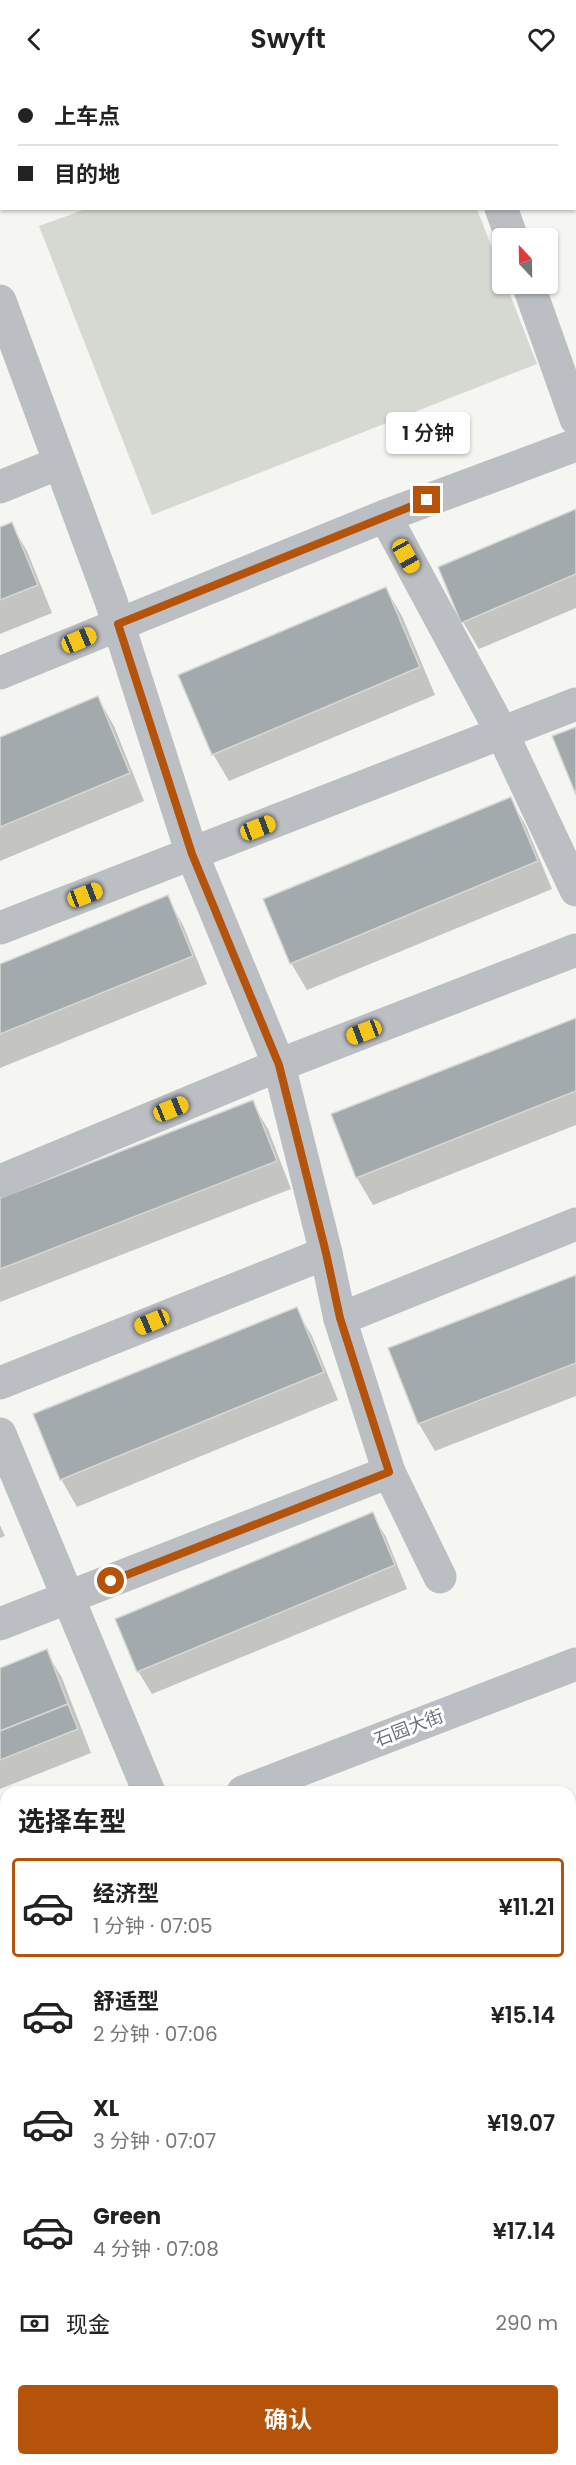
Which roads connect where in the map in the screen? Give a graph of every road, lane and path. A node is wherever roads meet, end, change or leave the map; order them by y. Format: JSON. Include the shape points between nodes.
{"nodes":[{"id":1,"x":502,"y":210,"type":"edge"},
{"id":2,"x":508,"y":228,"type":"edge"},
{"id":3,"x":532,"y":294,"type":"edge"},
{"id":4,"x":0,"y":301,"type":"edge"},
{"id":5,"x":576,"y":419,"type":"edge"},
{"id":6,"x":576,"y":445,"type":"edge"},
{"id":7,"x":59,"y":463,"type":"junction"},
{"id":8,"x":0,"y":487,"type":"edge"},
{"id":9,"x":385,"y":516,"type":"junction"},
{"id":10,"x":118,"y":624,"type":"junction"},
{"id":11,"x":0,"y":673,"type":"edge"},
{"id":12,"x":576,"y":704,"type":"edge"},
{"id":13,"x":502,"y":733,"type":"junction"},
{"id":14,"x":192,"y":854,"type":"junction"},
{"id":15,"x":576,"y":890,"type":"edge"},
{"id":16,"x":0,"y":928,"type":"edge"},
{"id":17,"x":576,"y":950,"type":"edge"},
{"id":18,"x":279,"y":1065,"type":"junction"},
{"id":19,"x":0,"y":1181,"type":"edge"},
{"id":20,"x":576,"y":1224,"type":"edge"},
{"id":21,"x":326,"y":1253,"type":"junction"},
{"id":22,"x":340,"y":1318,"type":"junction"},
{"id":23,"x":0,"y":1383,"type":"edge"},
{"id":24,"x":0,"y":1434,"type":"edge"},
{"id":25,"x":389,"y":1472,"type":"junction"},
{"id":26,"x":440,"y":1577,"type":"dead end"},
{"id":27,"x":68,"y":1598,"type":"junction"},
{"id":28,"x":0,"y":1624,"type":"edge"},
{"id":29,"x":576,"y":1664,"type":"edge"},
{"id":30,"x":146,"y":1786,"type":"edge"},
{"id":31,"x":259,"y":1786,"type":"edge"}],
"edges":[{"from":1,"to":2,"type":"street"},
{"from":3,"to":5,"type":"street"},
{"from":4,"to":7,"type":"street"},
{"from":6,"to":9,"type":"street"},
{"from":7,"to":8,"type":"street"},
{"from":7,"to":10,"type":"street"},
{"from":9,"to":10,"type":"street"},
{"from":9,"to":13,"type":"street"},
{"from":10,"to":11,"type":"street"},
{"from":10,"to":14,"type":"street"},
{"from":12,"to":13,"type":"street"},
{"from":13,"to":14,"type":"street"},
{"from":13,"to":15,"type":"street"},
{"from":14,"to":16,"type":"street"},
{"from":14,"to":18,"type":"street"},
{"from":17,"to":18,"type":"street"},
{"from":18,"to":19,"type":"street"},
{"from":18,"to":21,"type":"street"},
{"from":20,"to":22,"type":"street"},
{"from":21,"to":22,"type":"street"},
{"from":21,"to":23,"type":"street"},
{"from":22,"to":25,"type":"street"},
{"from":24,"to":27,"type":"street"},
{"from":25,"to":26,"type":"street"},
{"from":25,"to":27,"type":"street"},
{"from":27,"to":28,"type":"street"},
{"from":27,"to":30,"type":"street"},
{"from":29,"to":31,"type":"street","name":"石园大街"}]}
